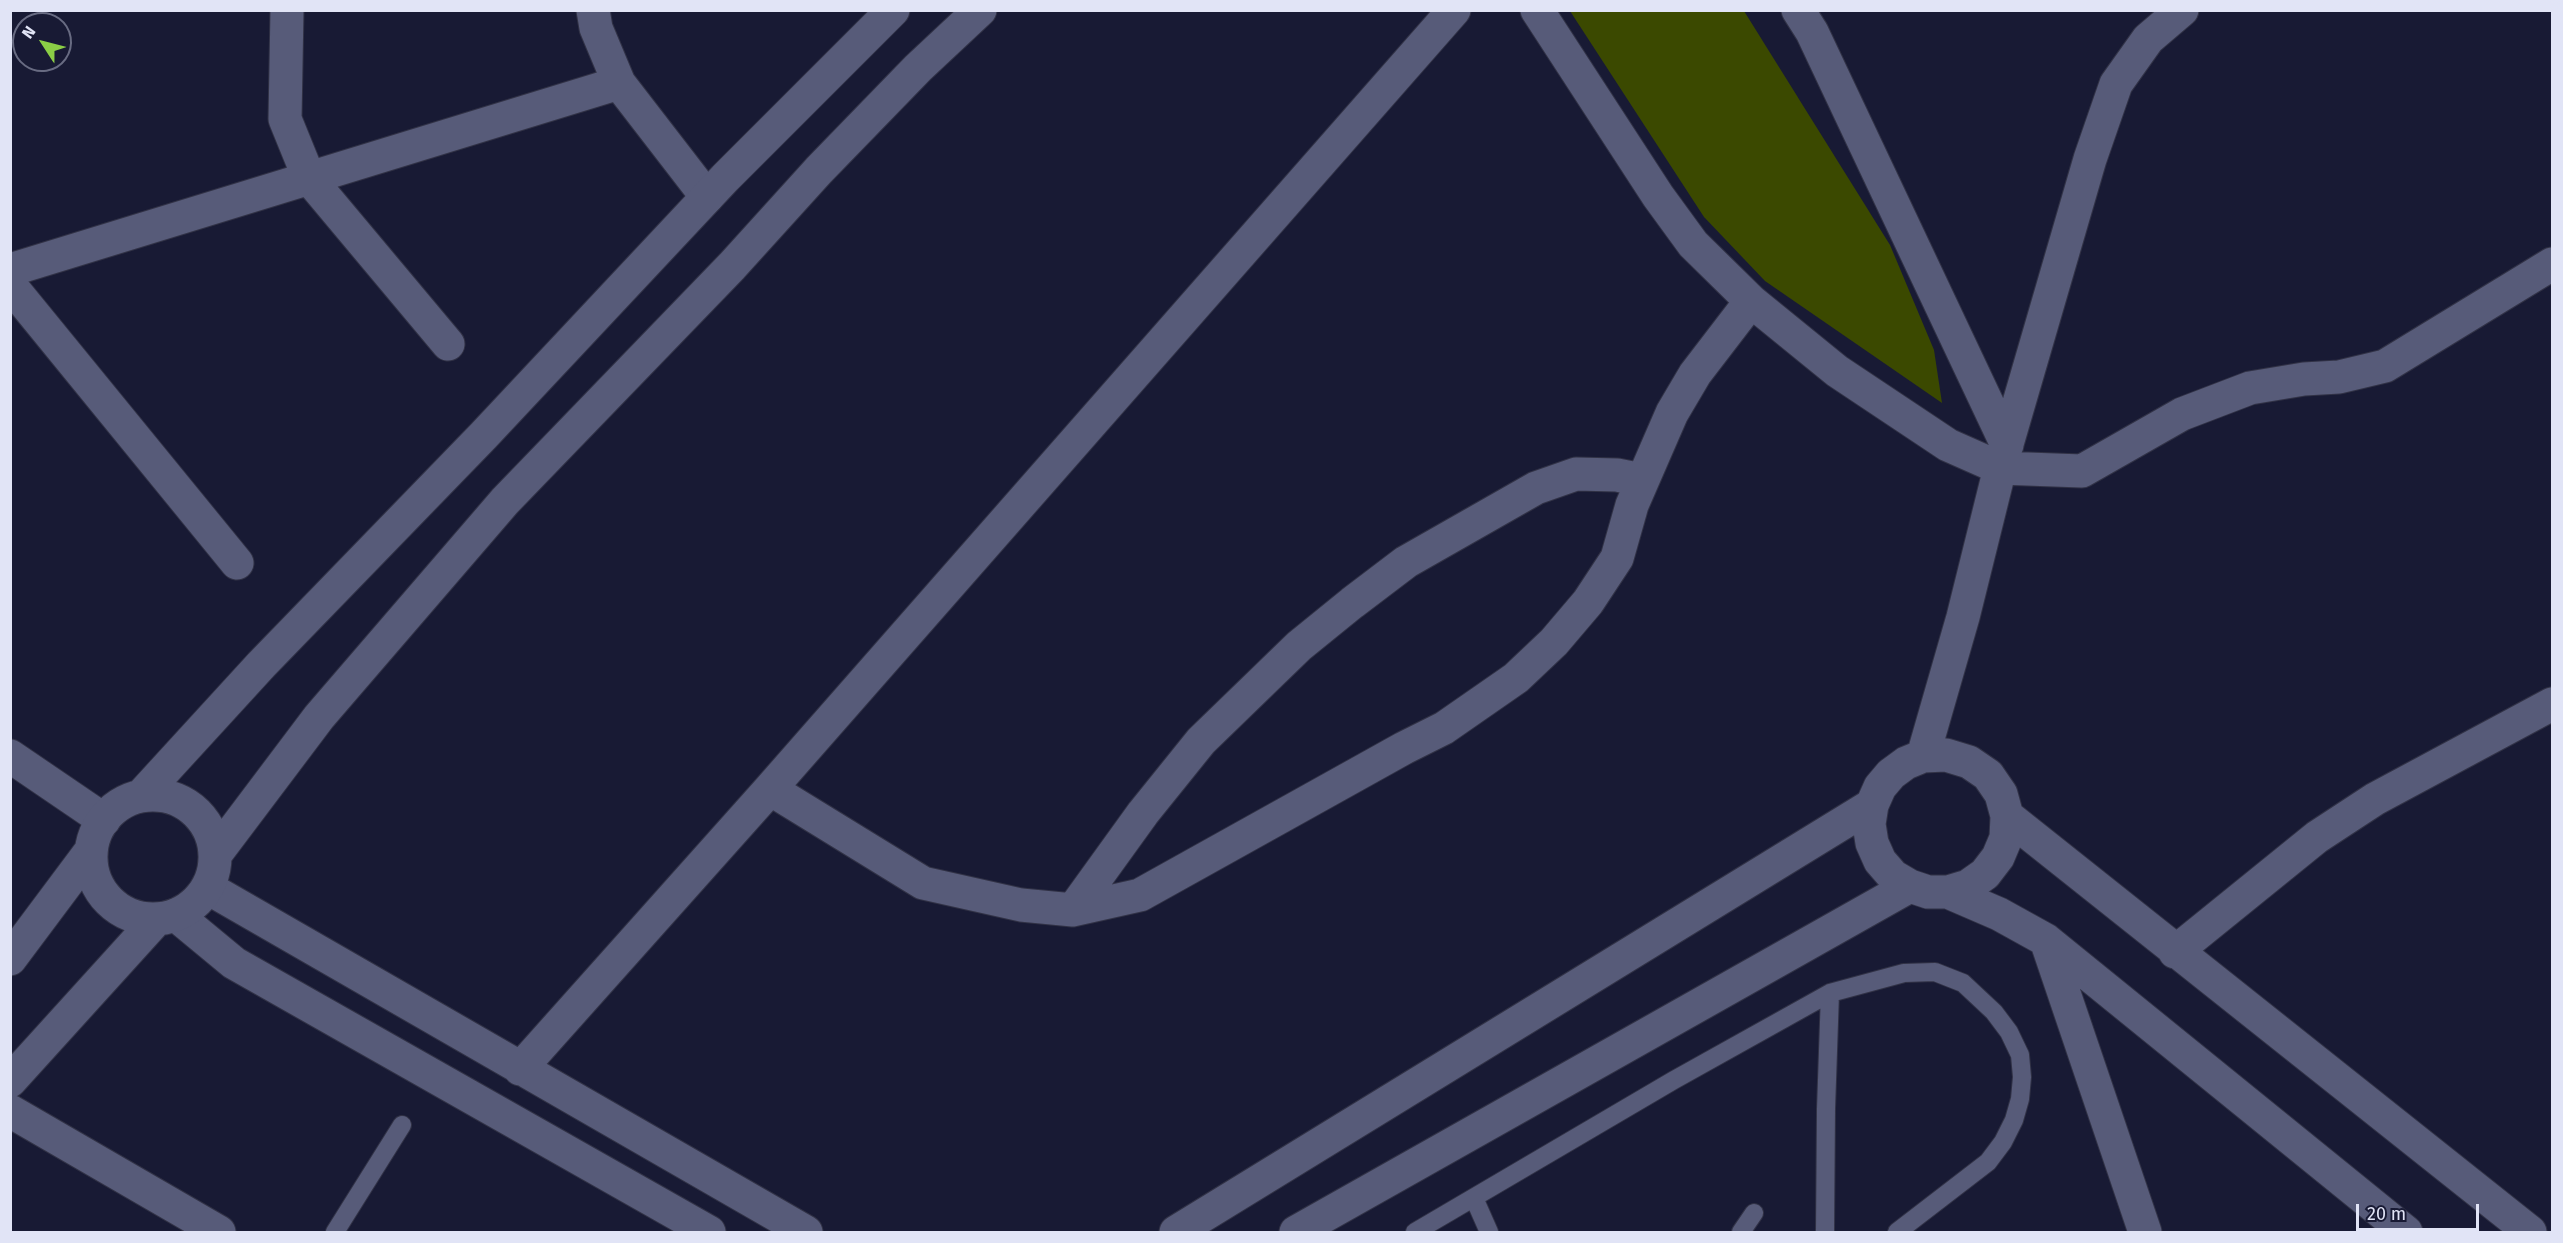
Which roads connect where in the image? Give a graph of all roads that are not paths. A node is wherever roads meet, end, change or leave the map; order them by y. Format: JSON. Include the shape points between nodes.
{"nodes":[{"id":1,"x":287,"y":10,"type":"edge"},
{"id":2,"x":593,"y":10,"type":"edge"},
{"id":3,"x":893,"y":10,"type":"edge"},
{"id":4,"x":980,"y":10,"type":"edge"},
{"id":5,"x":1454,"y":10,"type":"edge"},
{"id":6,"x":1537,"y":10,"type":"edge"},
{"id":7,"x":1797,"y":10,"type":"edge"},
{"id":8,"x":2182,"y":10,"type":"edge"},
{"id":9,"x":619,"y":83,"type":"junction"},
{"id":10,"x":309,"y":178,"type":"junction"},
{"id":11,"x":707,"y":197,"type":"junction"},
{"id":12,"x":2553,"y":264,"type":"edge"},
{"id":13,"x":10,"y":270,"type":"edge"},
{"id":14,"x":10,"y":285,"type":"edge"},
{"id":15,"x":1751,"y":301,"type":"junction"},
{"id":16,"x":448,"y":344,"type":"dead end"},
{"id":17,"x":2003,"y":456,"type":"junction"},
{"id":18,"x":1642,"y":480,"type":"junction"},
{"id":19,"x":237,"y":563,"type":"dead end"},
{"id":20,"x":2553,"y":704,"type":"edge"},
{"id":21,"x":10,"y":756,"type":"edge"},
{"id":22,"x":1923,"y":756,"type":"junction"},
{"id":23,"x":770,"y":789,"type":"junction"},
{"id":24,"x":141,"y":796,"type":"junction"},
{"id":25,"x":1872,"y":805,"type":"junction"},
{"id":26,"x":2007,"y":816,"type":"junction"},
{"id":27,"x":104,"y":820,"type":"junction"},
{"id":28,"x":90,"y":852,"type":"junction"},
{"id":29,"x":215,"y":855,"type":"junction"},
{"id":30,"x":1910,"y":886,"type":"junction"},
{"id":31,"x":208,"y":888,"type":"junction"},
{"id":32,"x":1948,"y":892,"type":"junction"},
{"id":33,"x":1073,"y":910,"type":"junction"},
{"id":34,"x":166,"y":917,"type":"junction"},
{"id":35,"x":2046,"y":940,"type":"junction"},
{"id":36,"x":2175,"y":952,"type":"junction"},
{"id":37,"x":10,"y":959,"type":"edge"},
{"id":38,"x":1830,"y":993,"type":"junction"},
{"id":39,"x":520,"y":1069,"type":"junction"},
{"id":40,"x":10,"y":1081,"type":"edge"},
{"id":41,"x":10,"y":1111,"type":"edge"},
{"id":42,"x":402,"y":1125,"type":"dead end"},
{"id":43,"x":1474,"y":1198,"type":"junction"},
{"id":44,"x":1754,"y":1213,"type":"dead end"},
{"id":45,"x":219,"y":1233,"type":"edge"},
{"id":46,"x":334,"y":1233,"type":"edge"},
{"id":47,"x":709,"y":1233,"type":"edge"},
{"id":48,"x":806,"y":1233,"type":"edge"},
{"id":49,"x":1176,"y":1233,"type":"edge"},
{"id":50,"x":1296,"y":1233,"type":"edge"},
{"id":51,"x":1415,"y":1233,"type":"edge"},
{"id":52,"x":1490,"y":1233,"type":"edge"},
{"id":53,"x":1741,"y":1233,"type":"edge"},
{"id":54,"x":1825,"y":1233,"type":"edge"},
{"id":55,"x":1897,"y":1233,"type":"edge"},
{"id":56,"x":2145,"y":1233,"type":"edge"},
{"id":57,"x":2406,"y":1233,"type":"edge"},
{"id":58,"x":2530,"y":1233,"type":"edge"}],
"edges":[{"from":1,"to":10,"type":"street","via":[[285,119]]},
{"from":2,"to":9,"type":"street","via":[[596,28]]},
{"from":3,"to":11,"type":"street"},
{"from":4,"to":29,"type":"street","via":[[819,170],[506,501],[319,717]]},
{"from":5,"to":23,"type":"street"},
{"from":6,"to":15,"type":"street","via":[[1665,206],[1693,244]]},
{"from":7,"to":17,"type":"street","via":[[1812,32]]},
{"from":8,"to":17,"type":"street","via":[[2148,39],[2116,84],[2090,159]]},
{"from":9,"to":10,"type":"street"},
{"from":9,"to":11,"type":"street"},
{"from":10,"to":13,"type":"street"},
{"from":10,"to":16,"type":"street"},
{"from":11,"to":24,"type":"street"},
{"from":12,"to":17,"type":"street","via":[[2385,366],[2339,377],[2250,388],[2182,414],[2082,471]]},
{"from":14,"to":19,"type":"street"},
{"from":15,"to":17,"type":"street","via":[[1837,371],[1948,445]]},
{"from":15,"to":18,"type":"street","via":[[1689,384]]},
{"from":17,"to":22,"type":"street"},
{"from":18,"to":33,"type":"street","via":[[1617,558],[1588,602],[1516,678],[1444,728],[1140,894]]},
{"from":18,"to":33,"type":"street","via":[[1576,474],[1536,488],[1406,562],[1282,661],[1201,741]]},
{"from":20,"to":36,"type":"street","via":[[2374,799],[2317,837]]},
{"from":21,"to":27,"type":"street"},
{"from":22,"to":25,"type":"street","via":[[1891,774]]},
{"from":22,"to":26,"type":"street","via":[[1946,755],[1969,762],[1988,775],[2001,794]]},
{"from":23,"to":33,"type":"street","via":[[922,883],[1021,905]]},
{"from":23,"to":39,"type":"street"},
{"from":24,"to":27,"type":"street","via":[[122,802]]},
{"from":24,"to":29,"type":"street","via":[[161,795],[196,812],[208,828]]},
{"from":25,"to":30,"type":"street","via":[[1869,824],[1880,861],[1893,876]]},
{"from":25,"to":49,"type":"street"},
{"from":26,"to":32,"type":"street","via":[[2006,838],[1985,874],[1968,886]]},
{"from":26,"to":36,"type":"street"},
{"from":27,"to":28,"type":"street"},
{"from":28,"to":34,"type":"street","via":[[92,873],[101,892],[116,908],[134,917]]},
{"from":28,"to":37,"type":"street"},
{"from":29,"to":31,"type":"street"},
{"from":30,"to":32,"type":"street","via":[[1928,892]]},
{"from":30,"to":50,"type":"street"},
{"from":31,"to":34,"type":"street","via":[[194,904]]},
{"from":31,"to":39,"type":"street"},
{"from":32,"to":35,"type":"street"},
{"from":34,"to":40,"type":"street"},
{"from":34,"to":47,"type":"street","via":[[234,963]]},
{"from":35,"to":56,"type":"street"},
{"from":35,"to":57,"type":"street"},
{"from":36,"to":58,"type":"street"},
{"from":38,"to":43,"type":"lane"},
{"from":38,"to":54,"type":"lane"},
{"from":38,"to":55,"type":"lane","via":[[1904,973],[1920,971],[1950,976],[1994,1012],[2020,1055],[2020,1099],[2003,1142],[1988,1162]]},
{"from":39,"to":48,"type":"street"},
{"from":41,"to":45,"type":"street"},
{"from":42,"to":46,"type":"lane"},
{"from":43,"to":51,"type":"lane"},
{"from":43,"to":52,"type":"lane"},
{"from":44,"to":53,"type":"lane"}]}
